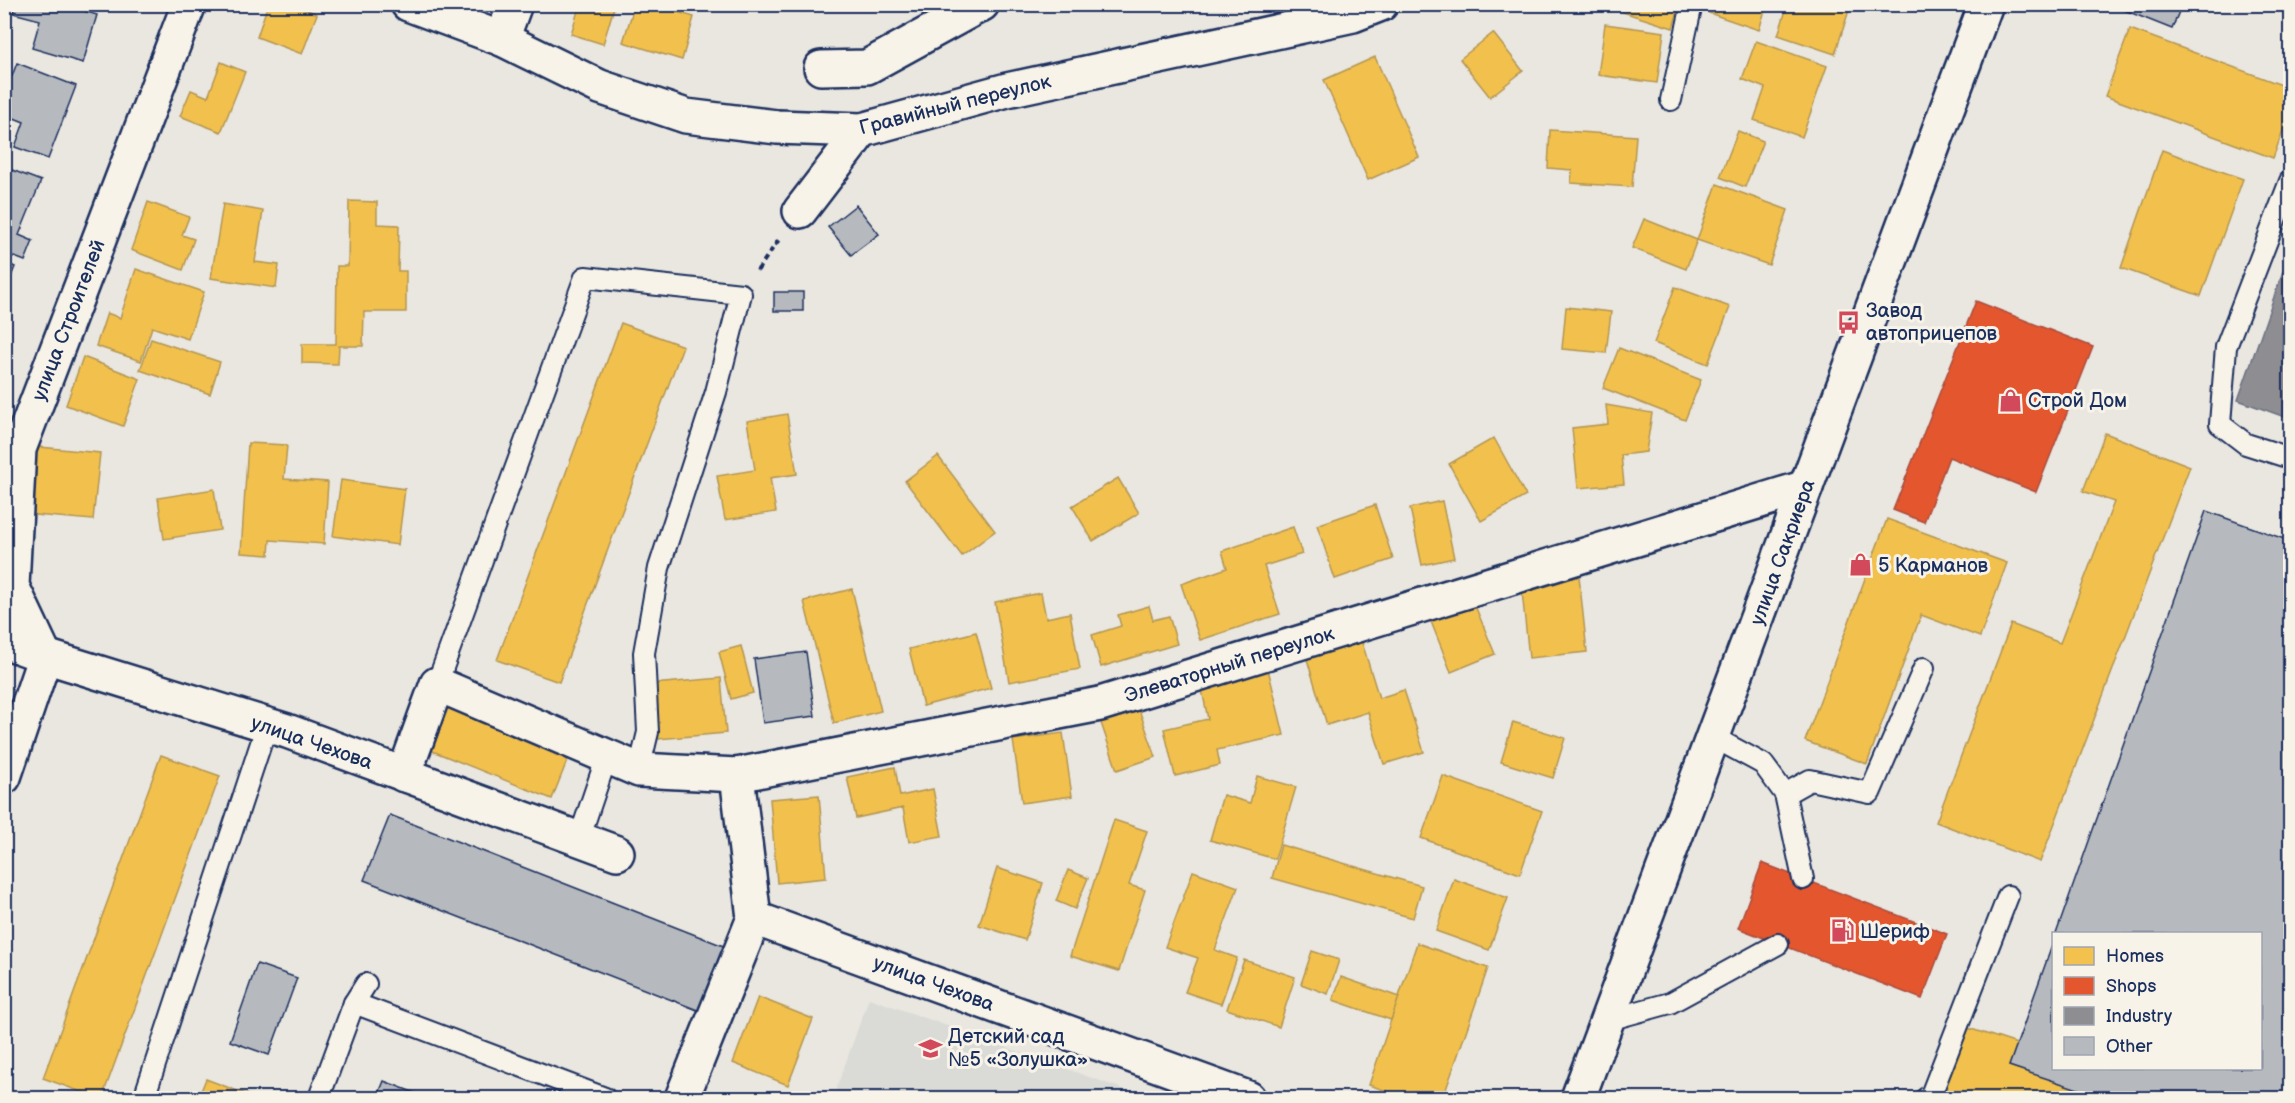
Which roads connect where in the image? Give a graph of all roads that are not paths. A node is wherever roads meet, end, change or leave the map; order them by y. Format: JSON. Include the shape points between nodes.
{"nodes":[{"id":1,"x":189,"y":4,"type":"edge"},
{"id":2,"x":408,"y":4,"type":"edge"},
{"id":3,"x":515,"y":4,"type":"edge"},
{"id":4,"x":982,"y":4,"type":"edge"},
{"id":5,"x":1332,"y":4,"type":"edge"},
{"id":6,"x":1692,"y":4,"type":"edge"},
{"id":7,"x":1986,"y":4,"type":"edge"},
{"id":8,"x":1372,"y":8,"type":"edge"},
{"id":9,"x":502,"y":39,"type":"junction"},
{"id":10,"x":821,"y":69,"type":"dead end"},
{"id":11,"x":1671,"y":100,"type":"dead end"},
{"id":12,"x":862,"y":130,"type":"junction"},
{"id":13,"x":2290,"y":181,"type":"edge"},
{"id":14,"x":800,"y":211,"type":"road end"},
{"id":15,"x":2290,"y":458,"type":"edge"},
{"id":16,"x":1806,"y":487,"type":"junction"},
{"id":17,"x":4,"y":641,"type":"edge"},
{"id":18,"x":45,"y":656,"type":"junction"},
{"id":19,"x":1924,"y":668,"type":"dead end"},
{"id":20,"x":437,"y":684,"type":"junction"},
{"id":21,"x":267,"y":725,"type":"junction"},
{"id":22,"x":1713,"y":737,"type":"junction"},
{"id":23,"x":607,"y":756,"type":"junction"},
{"id":24,"x":639,"y":770,"type":"junction"},
{"id":25,"x":404,"y":775,"type":"junction"},
{"id":26,"x":736,"y":775,"type":"junction"},
{"id":27,"x":4,"y":777,"type":"edge"},
{"id":28,"x":1785,"y":794,"type":"junction"},
{"id":29,"x":579,"y":839,"type":"junction"},
{"id":30,"x":617,"y":853,"type":"dead end"},
{"id":31,"x":1803,"y":879,"type":"dead end"},
{"id":32,"x":2008,"y":896,"type":"dead end"},
{"id":33,"x":754,"y":918,"type":"junction"},
{"id":34,"x":1778,"y":944,"type":"dead end"},
{"id":35,"x":366,"y":984,"type":"dead end"},
{"id":36,"x":354,"y":1003,"type":"junction"},
{"id":37,"x":1608,"y":1020,"type":"junction"},
{"id":38,"x":144,"y":1098,"type":"edge"},
{"id":39,"x":319,"y":1098,"type":"edge"},
{"id":40,"x":605,"y":1098,"type":"edge"},
{"id":41,"x":682,"y":1098,"type":"edge"},
{"id":42,"x":1248,"y":1098,"type":"edge"},
{"id":43,"x":1578,"y":1098,"type":"edge"},
{"id":44,"x":1926,"y":1098,"type":"edge"}],
"edges":[{"from":1,"to":18,"type":"street","name":"улица Строителей","via":[[19,449],[12,586]]},
{"from":2,"to":9,"type":"street","name":"Гравийный переулок"},
{"from":3,"to":9,"type":"street"},
{"from":4,"to":10,"type":"street","via":[[867,67]]},
{"from":5,"to":8,"type":"street"},
{"from":6,"to":11,"type":"lane"},
{"from":7,"to":16,"type":"street","name":"улица Сакриера"},
{"from":8,"to":12,"type":"street","name":"Гравийный переулок","via":[[1007,90]]},
{"from":9,"to":12,"type":"street","name":"Гравийный переулок","via":[[600,87],[686,116],[777,127]]},
{"from":12,"to":14,"type":"street"},
{"from":13,"to":15,"type":"lane","via":[[2226,347],[2220,424],[2246,444]]},
{"from":16,"to":22,"type":"street","name":"улица Сакриера"},
{"from":16,"to":26,"type":"street","name":"Элеваторный переулок","via":[[1100,704]]},
{"from":17,"to":18,"type":"street","name":"улица Чехова"},
{"from":18,"to":21,"type":"street","name":"улица Чехова"},
{"from":18,"to":27,"type":"street"},
{"from":19,"to":28,"type":"lane","via":[[1870,793],[1810,780]]},
{"from":20,"to":23,"type":"street"},
{"from":20,"to":24,"type":"lane","via":[[585,277],[741,294],[716,392],[659,568],[644,654],[648,732]]},
{"from":20,"to":25,"type":"street"},
{"from":21,"to":25,"type":"street","name":"улица Чехова"},
{"from":21,"to":38,"type":"lane"},
{"from":22,"to":28,"type":"lane","via":[[1763,764]]},
{"from":22,"to":37,"type":"street","name":"улица Сакриера"},
{"from":23,"to":24,"type":"street"},
{"from":23,"to":29,"type":"lane"},
{"from":24,"to":26,"type":"street","name":"Элеваторный переулок"},
{"from":25,"to":29,"type":"street","name":"улица Чехова"},
{"from":26,"to":33,"type":"street"},
{"from":28,"to":31,"type":"lane"},
{"from":29,"to":30,"type":"street","name":"улица Чехова"},
{"from":32,"to":44,"type":"lane","via":[[1931,1095]]},
{"from":33,"to":41,"type":"street"},
{"from":33,"to":42,"type":"street","name":"улица Чехова"},
{"from":34,"to":37,"type":"lane","via":[[1670,1003]]},
{"from":35,"to":36,"type":"lane"},
{"from":36,"to":39,"type":"lane"},
{"from":36,"to":40,"type":"lane"},
{"from":37,"to":43,"type":"street","name":"улица Сакриера"}]}
